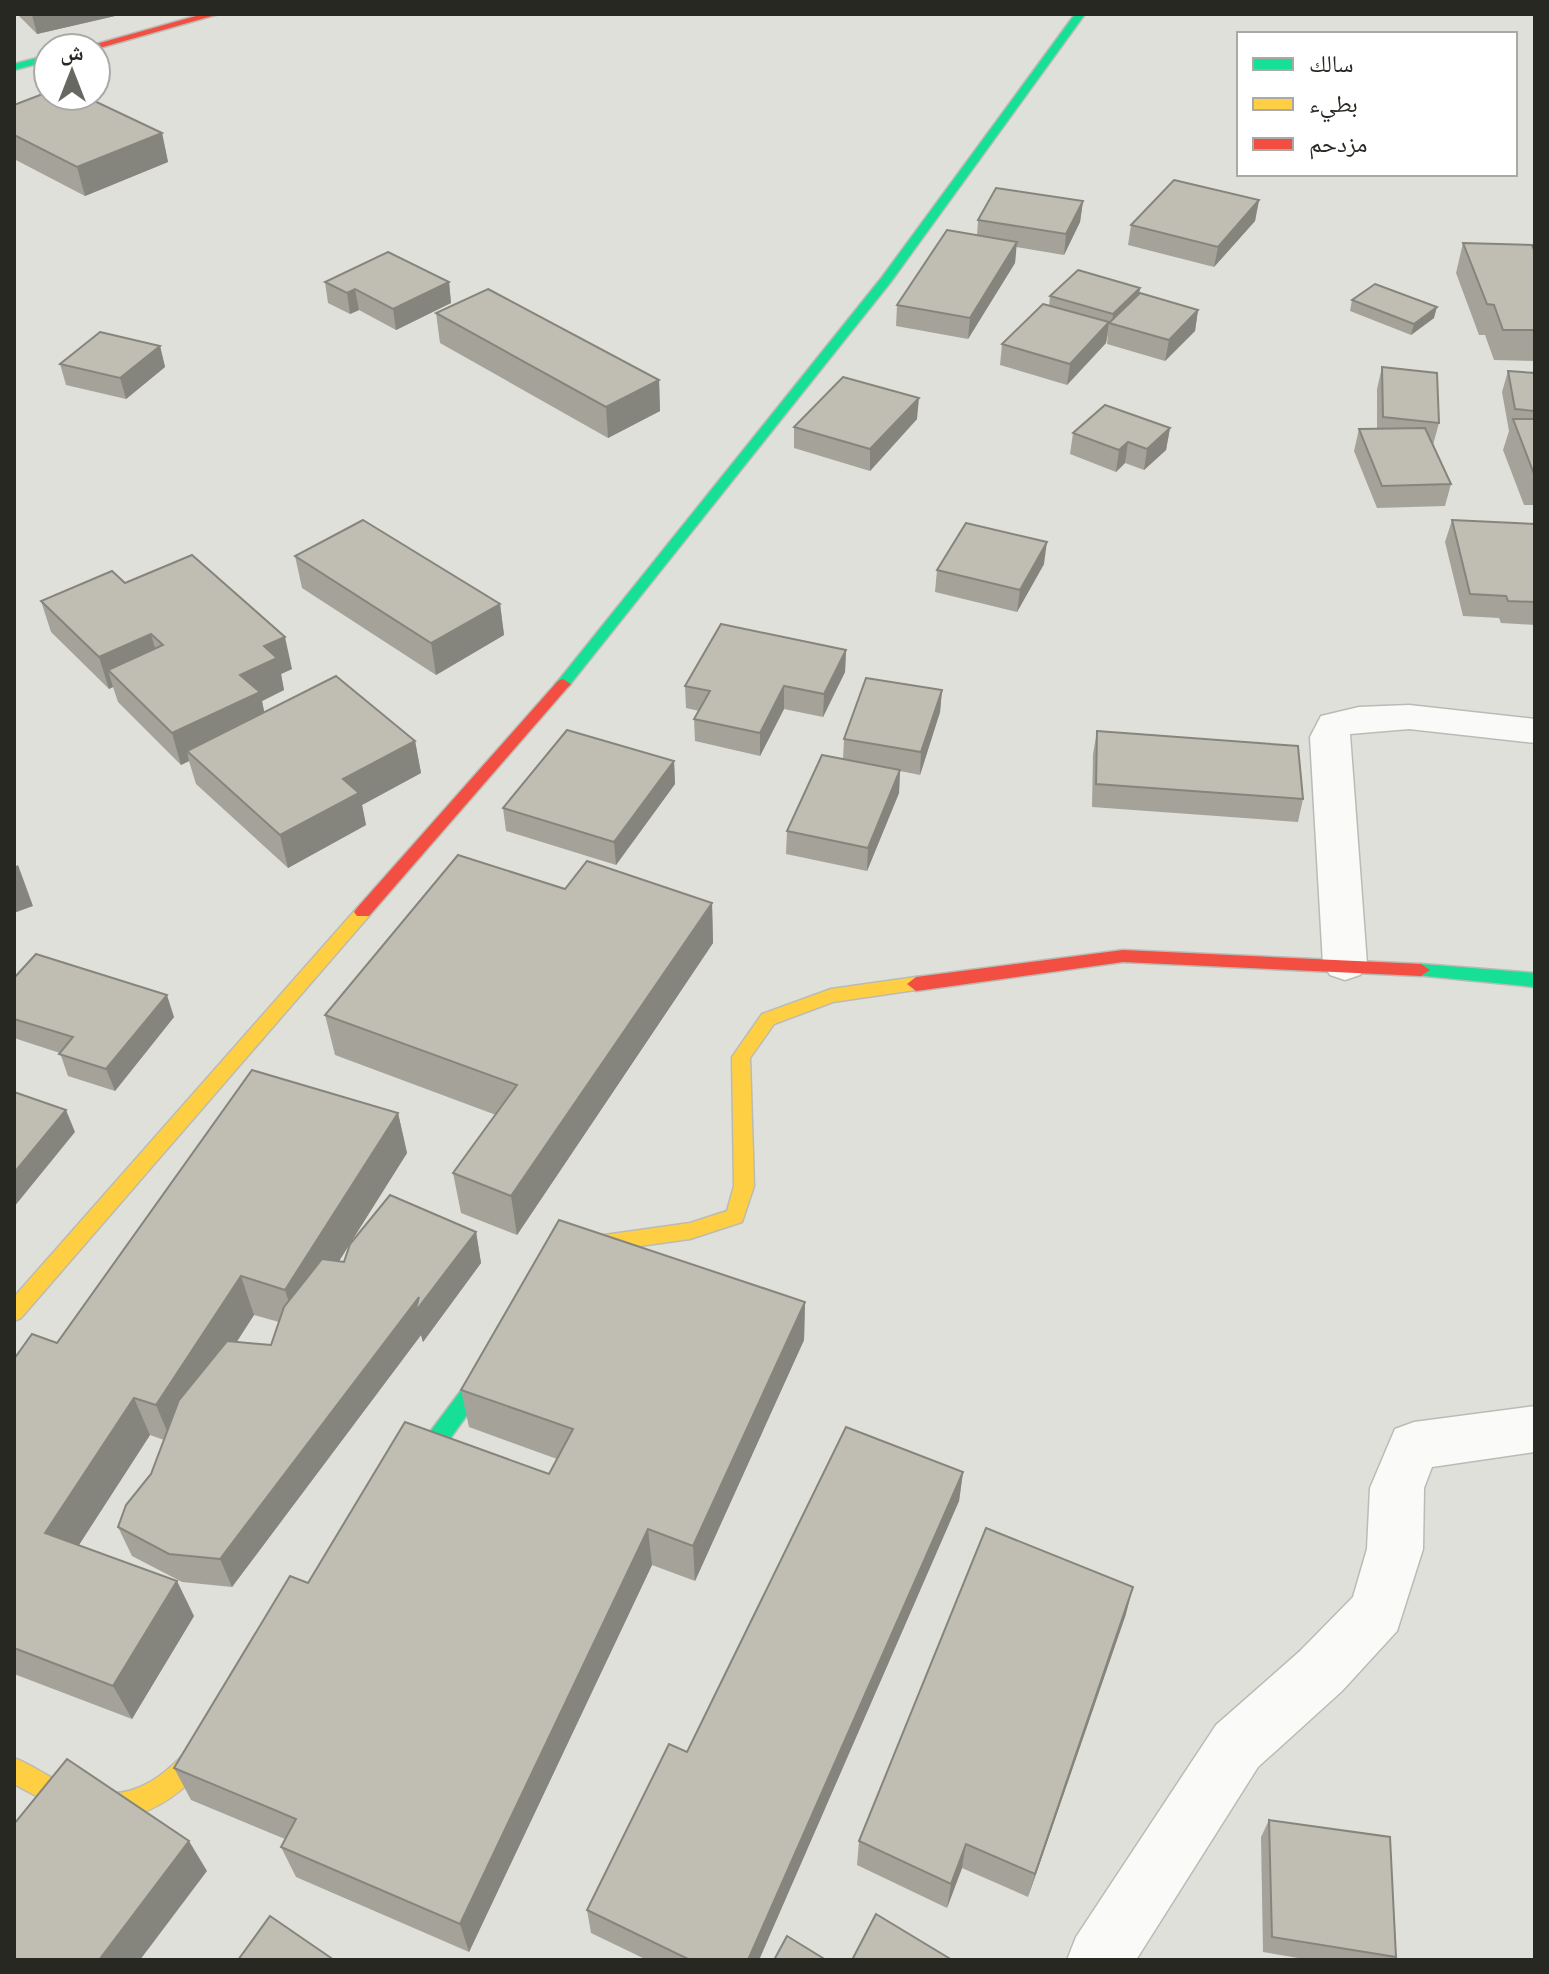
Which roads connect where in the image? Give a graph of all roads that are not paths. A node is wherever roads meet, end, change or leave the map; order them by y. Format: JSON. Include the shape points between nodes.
{"nodes":[{"id":1,"x":214,"y":14,"type":"edge"},
{"id":2,"x":1080,"y":14,"type":"edge"},
{"id":3,"x":112,"y":41,"type":"edge"},
{"id":4,"x":1535,"y":731,"type":"edge"},
{"id":5,"x":1345,"y":964,"type":"junction"},
{"id":6,"x":1535,"y":980,"type":"edge"},
{"id":7,"x":549,"y":1287,"type":"edge"},
{"id":8,"x":14,"y":1312,"type":"edge"},
{"id":9,"x":512,"y":1338,"type":"edge"},
{"id":10,"x":1535,"y":1429,"type":"edge"},
{"id":11,"x":390,"y":1503,"type":"edge"},
{"id":12,"x":234,"y":1713,"type":"edge"},
{"id":13,"x":14,"y":1770,"type":"edge"},
{"id":14,"x":1099,"y":1960,"type":"edge"}],
"edges":[{"from":1,"to":3,"type":"street"},
{"from":2,"to":8,"type":"street","via":[[886,280],[599,643]]},
{"from":4,"to":5,"type":"street","via":[[1364,716],[1335,725],[1329,737]]},
{"from":5,"to":6,"type":"street"},
{"from":5,"to":7,"type":"street","via":[[1123,956],[831,996],[768,1019],[741,1057],[744,1186],[735,1216],[690,1231],[590,1244]]},
{"from":9,"to":11,"type":"street"},
{"from":10,"to":14,"type":"street","via":[[1414,1446],[1397,1488],[1395,1549],[1377,1612],[1237,1746]]},
{"from":12,"to":13,"type":"street","via":[[191,1770],[138,1805],[86,1806]]}]}
